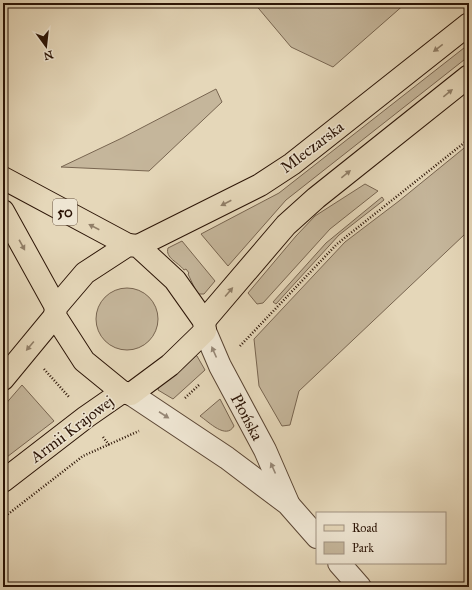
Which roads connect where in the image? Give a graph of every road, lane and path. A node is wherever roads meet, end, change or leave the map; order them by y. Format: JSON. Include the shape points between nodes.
{"nodes":[{"id":1,"x":469,"y":24,"type":"edge"},
{"id":2,"x":469,"y":76,"type":"edge"},
{"id":3,"x":469,"y":139,"type":"edge"},
{"id":4,"x":3,"y":178,"type":"edge"},
{"id":5,"x":3,"y":211,"type":"edge"},
{"id":6,"x":133,"y":246,"type":"junction"},
{"id":7,"x":55,"y":312,"type":"junction"},
{"id":8,"x":204,"y":326,"type":"junction"},
{"id":9,"x":27,"y":350,"type":"junction"},
{"id":10,"x":220,"y":366,"type":"junction"},
{"id":11,"x":3,"y":379,"type":"edge"},
{"id":12,"x":126,"y":393,"type":"junction"},
{"id":13,"x":165,"y":416,"type":"junction"},
{"id":14,"x":86,"y":417,"type":"junction"},
{"id":15,"x":109,"y":445,"type":"junction"},
{"id":16,"x":3,"y":481,"type":"edge"},
{"id":17,"x":288,"y":504,"type":"junction"},
{"id":18,"x":3,"y":518,"type":"edge"},
{"id":19,"x":316,"y":536,"type":"edge"},
{"id":20,"x":340,"y":564,"type":"edge"},
{"id":21,"x":360,"y":587,"type":"edge"}],
"edges":[{"from":1,"to":6,"type":"main road","name":"Mleczarska","one_way":true,"via":[[292,164],[260,185]]},
{"from":8,"to":2,"type":"main road","one_way":true,"via":[[286,225]]},
{"from":3,"to":10,"type":"path","via":[[337,244]]},
{"from":6,"to":4,"type":"main road","number":"50","one_way":true},
{"from":5,"to":7,"type":"main road","one_way":true},
{"from":6,"to":7,"type":"main road","via":[[85,273]]},
{"from":6,"to":8,"type":"main road","via":[[175,280]]},
{"from":7,"to":9,"type":"main road","one_way":true},
{"from":7,"to":12,"type":"main road","via":[[84,360]]},
{"from":10,"to":8,"type":"street","name":"Płońska","one_way":true},
{"from":8,"to":12,"type":"main road","via":[[170,365]]},
{"from":9,"to":11,"type":"main road"},
{"from":9,"to":14,"type":"path"},
{"from":10,"to":13,"type":"path"},
{"from":17,"to":10,"type":"street","name":"Płońska","one_way":true,"via":[[265,450]]},
{"from":12,"to":13,"type":"street","name":"Płońska","one_way":true},
{"from":12,"to":14,"type":"main road","name":"Armii Krajowej"},
{"from":13,"to":15,"type":"path","via":[[151,426]]},
{"from":13,"to":17,"type":"street","name":"Płońska","via":[[228,458]]},
{"from":14,"to":15,"type":"path"},
{"from":14,"to":16,"type":"main road","name":"Armii Krajowej"},
{"from":15,"to":18,"type":"path","via":[[82,456]]},
{"from":17,"to":19,"type":"street","name":"Płońska"},
{"from":20,"to":21,"type":"street"}]}
